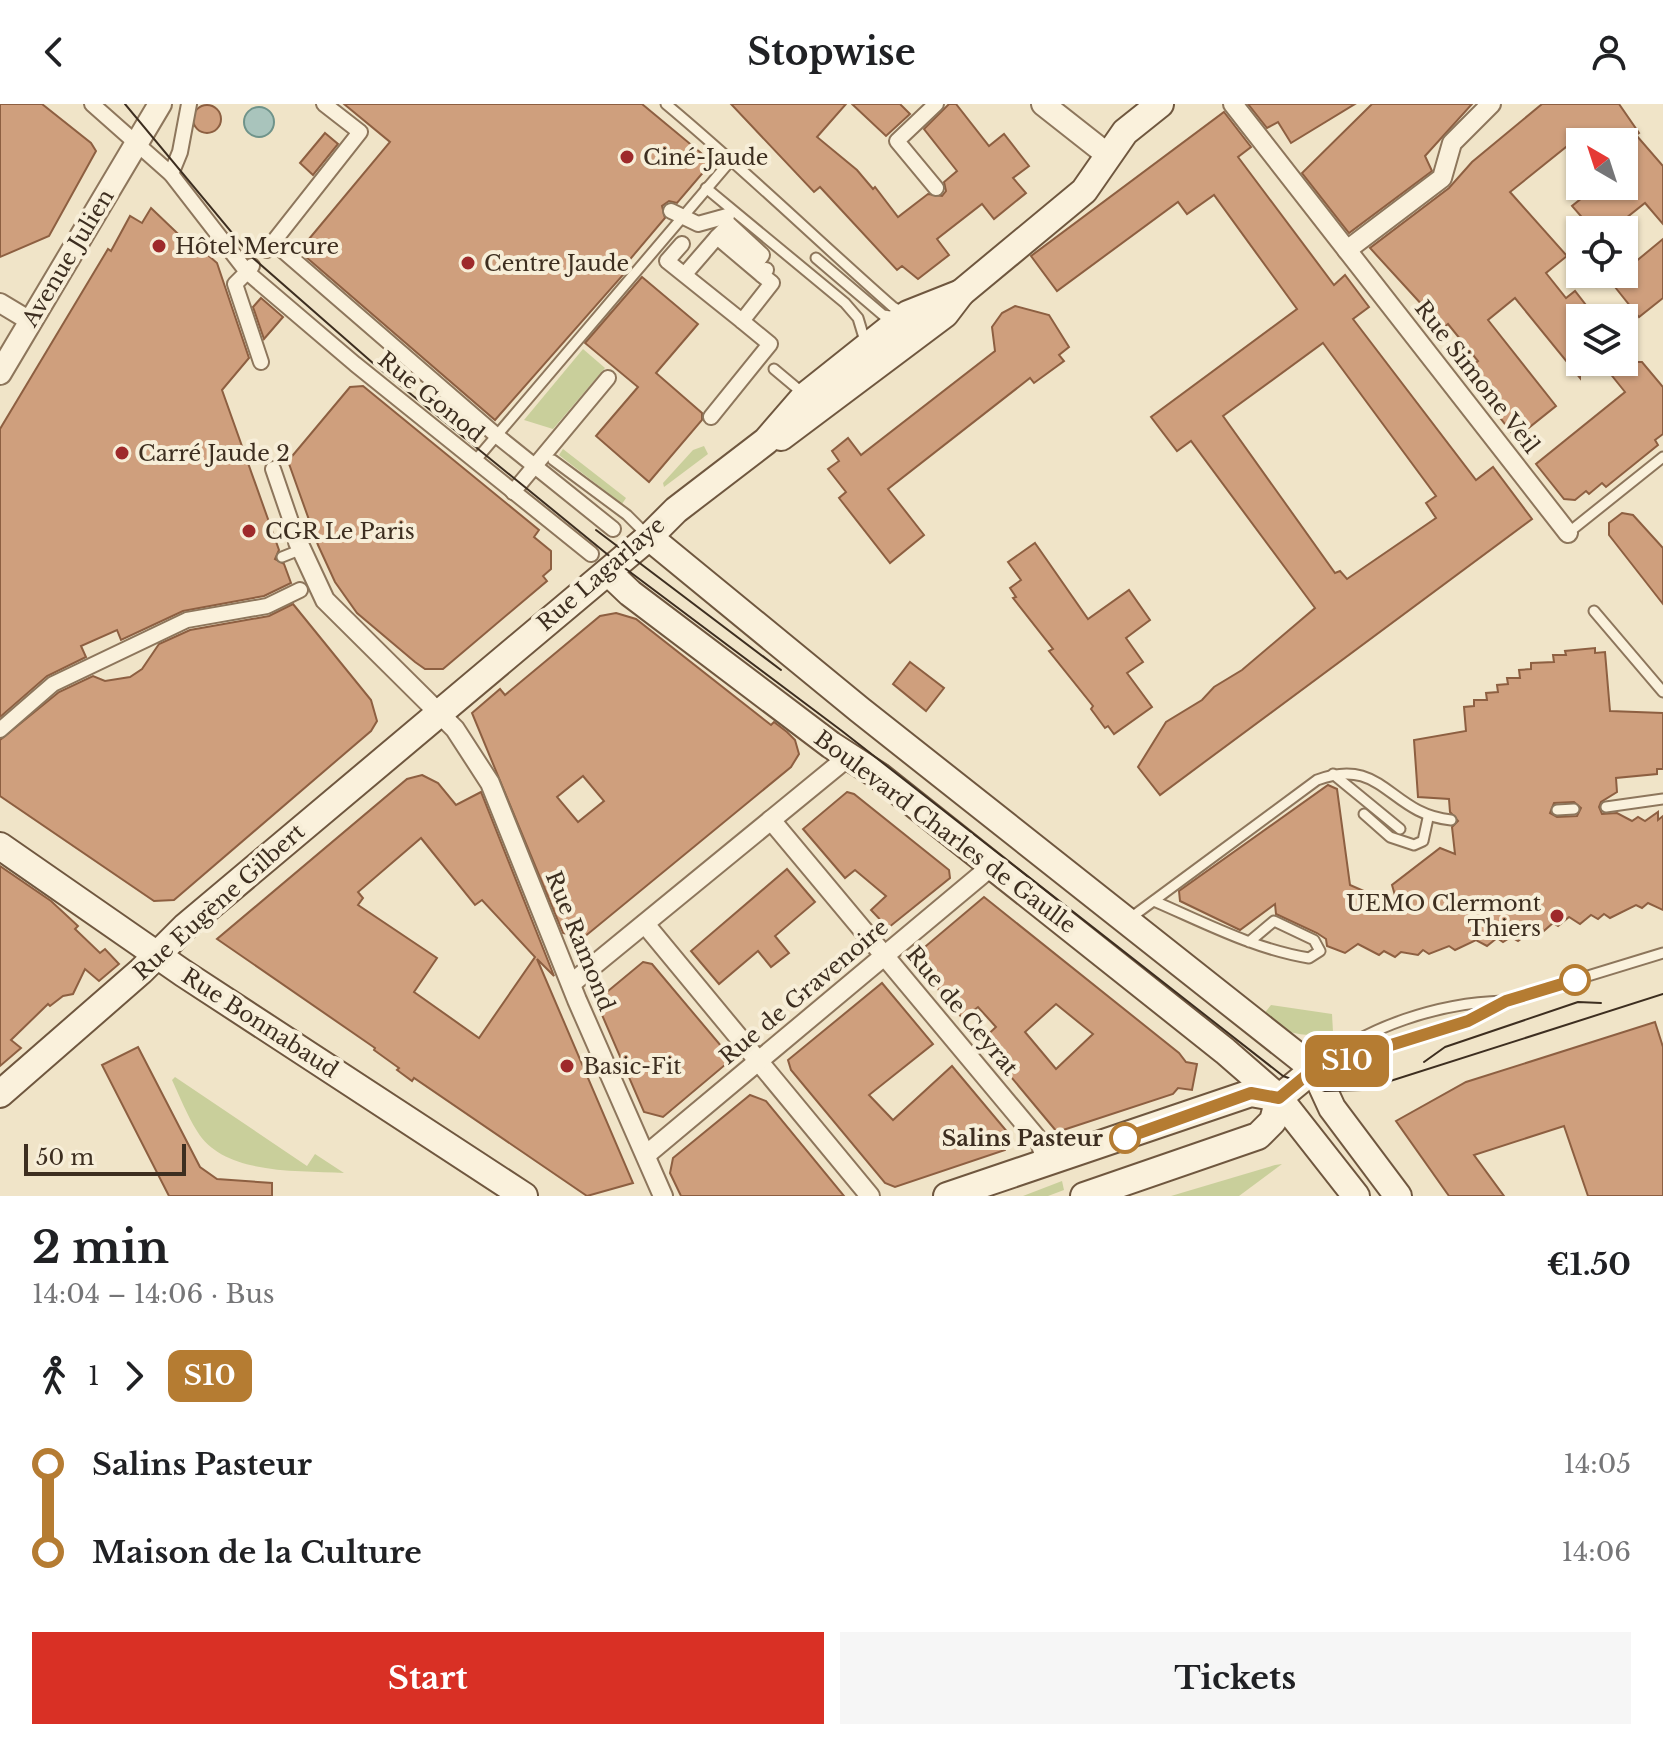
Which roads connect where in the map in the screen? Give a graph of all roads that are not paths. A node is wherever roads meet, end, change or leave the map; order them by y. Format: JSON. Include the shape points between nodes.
{"nodes":[{"id":1,"x":92,"y":104,"type":"edge"},
{"id":2,"x":160,"y":104,"type":"edge"},
{"id":3,"x":189,"y":104,"type":"edge"},
{"id":4,"x":324,"y":104,"type":"edge"},
{"id":5,"x":666,"y":104,"type":"edge"},
{"id":6,"x":936,"y":104,"type":"edge"},
{"id":7,"x":1043,"y":104,"type":"edge"},
{"id":8,"x":1160,"y":104,"type":"edge"},
{"id":9,"x":1233,"y":104,"type":"edge"},
{"id":10,"x":1491,"y":104,"type":"edge"},
{"id":11,"x":137,"y":143,"type":"junction"},
{"id":12,"x":1109,"y":156,"type":"junction"},
{"id":13,"x":732,"y":159,"type":"junction"},
{"id":14,"x":171,"y":174,"type":"junction"},
{"id":15,"x":706,"y":188,"type":"junction"},
{"id":16,"x":936,"y":188,"type":"dead end"},
{"id":17,"x":676,"y":214,"type":"junction"},
{"id":18,"x":722,"y":218,"type":"junction"},
{"id":19,"x":717,"y":237,"type":"junction"},
{"id":20,"x":682,"y":244,"type":"dead end"},
{"id":21,"x":1347,"y":250,"type":"junction"},
{"id":22,"x":816,"y":258,"type":"dead end"},
{"id":23,"x":768,"y":268,"type":"junction"},
{"id":24,"x":249,"y":269,"type":"junction"},
{"id":25,"x":685,"y":274,"type":"junction"},
{"id":26,"x":961,"y":293,"type":"junction"},
{"id":27,"x":0,"y":303,"type":"edge"},
{"id":28,"x":894,"y":319,"type":"junction"},
{"id":29,"x":30,"y":321,"type":"junction"},
{"id":30,"x":742,"y":321,"type":"junction"},
{"id":31,"x":865,"y":347,"type":"junction"},
{"id":32,"x":261,"y":362,"type":"dead end"},
{"id":33,"x":774,"y":369,"type":"dead end"},
{"id":34,"x":0,"y":373,"type":"edge"},
{"id":35,"x":608,"y":378,"type":"dead end"},
{"id":36,"x":862,"y":378,"type":"junction"},
{"id":37,"x":805,"y":396,"type":"junction"},
{"id":38,"x":711,"y":417,"type":"dead end"},
{"id":39,"x":496,"y":435,"type":"junction"},
{"id":40,"x":777,"y":438,"type":"junction"},
{"id":41,"x":1663,"y":457,"type":"edge"},
{"id":42,"x":553,"y":460,"type":"dead end"},
{"id":43,"x":475,"y":461,"type":"junction"},
{"id":44,"x":534,"y":466,"type":"junction"},
{"id":45,"x":273,"y":469,"type":"dead end"},
{"id":46,"x":513,"y":492,"type":"junction"},
{"id":47,"x":613,"y":529,"type":"dead end"},
{"id":48,"x":1568,"y":533,"type":"joint"},
{"id":49,"x":649,"y":537,"type":"junction"},
{"id":50,"x":300,"y":546,"type":"junction"},
{"id":51,"x":282,"y":557,"type":"dead end"},
{"id":52,"x":600,"y":563,"type":"junction"},
{"id":53,"x":300,"y":590,"type":"dead end"},
{"id":54,"x":1594,"y":611,"type":"dead end"},
{"id":55,"x":1663,"y":692,"type":"edge"},
{"id":56,"x":439,"y":712,"type":"junction"},
{"id":57,"x":0,"y":730,"type":"edge"},
{"id":58,"x":848,"y":757,"type":"junction"},
{"id":59,"x":1333,"y":774,"type":"junction"},
{"id":60,"x":1663,"y":799,"type":"edge"},
{"id":61,"x":1606,"y":807,"type":"dead end"},
{"id":62,"x":1574,"y":809,"type":"dead end"},
{"id":63,"x":1557,"y":810,"type":"dead end"},
{"id":64,"x":1364,"y":814,"type":"dead end"},
{"id":65,"x":1428,"y":818,"type":"junction"},
{"id":66,"x":771,"y":820,"type":"junction"},
{"id":67,"x":1451,"y":820,"type":"dead end"},
{"id":68,"x":1400,"y":829,"type":"dead end"},
{"id":69,"x":0,"y":846,"type":"edge"},
{"id":70,"x":993,"y":865,"type":"junction"},
{"id":71,"x":1154,"y":901,"type":"junction"},
{"id":72,"x":1126,"y":920,"type":"junction"},
{"id":73,"x":645,"y":924,"type":"junction"},
{"id":74,"x":1249,"y":942,"type":"junction"},
{"id":75,"x":1663,"y":953,"type":"edge"},
{"id":76,"x":158,"y":956,"type":"junction"},
{"id":77,"x":884,"y":956,"type":"junction"},
{"id":78,"x":572,"y":983,"type":"junction"},
{"id":79,"x":1506,"y":1001,"type":"junction"},
{"id":80,"x":759,"y":1061,"type":"junction"},
{"id":81,"x":1296,"y":1083,"type":"junction"},
{"id":82,"x":0,"y":1094,"type":"edge"},
{"id":83,"x":646,"y":1155,"type":"junction"},
{"id":84,"x":1047,"y":1164,"type":"junction"},
{"id":85,"x":524,"y":1196,"type":"edge"},
{"id":86,"x":663,"y":1196,"type":"edge"},
{"id":87,"x":870,"y":1196,"type":"edge"},
{"id":88,"x":947,"y":1196,"type":"edge"},
{"id":89,"x":1002,"y":1196,"type":"edge"},
{"id":90,"x":1084,"y":1196,"type":"edge"},
{"id":91,"x":1356,"y":1196,"type":"edge"},
{"id":92,"x":1398,"y":1196,"type":"edge"}],
"edges":[{"from":1,"to":11,"type":"street","name":"Rue Gonod"},
{"from":2,"to":11,"type":"street","name":"Avenue Julien"},
{"from":3,"to":14,"type":"street"},
{"from":4,"to":39,"type":"street","name":"Rue Gonod","via":[[360,132],[270,246]]},
{"from":5,"to":13,"type":"lane"},
{"from":6,"to":16,"type":"street","via":[[897,141]]},
{"from":7,"to":12,"type":"street"},
{"from":8,"to":12,"type":"main road","name":"Rue Lagarlaye","via":[[1125,132]]},
{"from":9,"to":21,"type":"street","name":"Rue Simone Veil"},
{"from":10,"to":21,"type":"street","via":[[1452,143],[1442,178]]},
{"from":11,"to":14,"type":"street","name":"Rue Gonod"},
{"from":11,"to":29,"type":"street","name":"Avenue Julien"},
{"from":12,"to":26,"type":"main road","name":"Rue Lagarlaye","via":[[1084,191]]},
{"from":13,"to":15,"type":"lane"},
{"from":13,"to":28,"type":"lane","via":[[893,307]]},
{"from":14,"to":24,"type":"street","name":"Rue Gonod"},
{"from":15,"to":17,"type":"lane"},
{"from":15,"to":31,"type":"lane","via":[[845,303],[863,329]]},
{"from":17,"to":18,"type":"street","via":[[695,228]]},
{"from":17,"to":39,"type":"lane"},
{"from":18,"to":19,"type":"street","via":[[762,255],[759,259],[724,230]]},
{"from":18,"to":23,"type":"street","via":[[725,214]]},
{"from":19,"to":23,"type":"street"},
{"from":19,"to":25,"type":"street"},
{"from":20,"to":25,"type":"street","via":[[667,261]]},
{"from":21,"to":48,"type":"street","name":"Rue Simone Veil"},
{"from":22,"to":28,"type":"lane"},
{"from":23,"to":30,"type":"street","via":[[772,283]]},
{"from":24,"to":32,"type":"street","via":[[235,284]]},
{"from":24,"to":43,"type":"street","name":"Rue Gonod"},
{"from":25,"to":30,"type":"street"},
{"from":26,"to":28,"type":"main road","name":"Rue Lagarlaye"},
{"from":26,"to":36,"type":"main road","name":"Rue Lagarlaye","via":[[945,314]]},
{"from":27,"to":29,"type":"street"},
{"from":28,"to":31,"type":"main road","name":"Rue Lagarlaye"},
{"from":28,"to":36,"type":"lane","via":[[887,344]]},
{"from":29,"to":34,"type":"street","name":"Avenue Julien"},
{"from":30,"to":38,"type":"street","via":[[770,344]]},
{"from":31,"to":37,"type":"main road","name":"Rue Lagarlaye"},
{"from":33,"to":37,"type":"lane"},
{"from":35,"to":44,"type":"street"},
{"from":36,"to":40,"type":"main road","name":"Rue Lagarlaye"},
{"from":37,"to":40,"type":"main road","name":"Rue Lagarlaye"},
{"from":39,"to":43,"type":"lane"},
{"from":39,"to":44,"type":"street","name":"Rue Gonod"},
{"from":40,"to":49,"type":"main road","name":"Rue Lagarlaye","via":[[676,510]]},
{"from":41,"to":48,"type":"lane"},
{"from":42,"to":49,"type":"lane"},
{"from":43,"to":46,"type":"street","name":"Rue Gonod"},
{"from":44,"to":46,"type":"street"},
{"from":44,"to":47,"type":"street","name":"Rue Gonod"},
{"from":45,"to":50,"type":"street"},
{"from":46,"to":52,"type":"street","name":"Rue Gonod"},
{"from":49,"to":52,"type":"main road","name":"Rue Lagarlaye"},
{"from":49,"to":72,"type":"main road","name":"Boulevard Charles de Gaulle"},
{"from":50,"to":51,"type":"lane"},
{"from":50,"to":56,"type":"street","name":"Rue Ramond","via":[[325,600]]},
{"from":52,"to":56,"type":"main road","name":"Rue Lagarlaye"},
{"from":52,"to":58,"type":"main road","name":"Boulevard Charles de Gaulle","via":[[630,593]]},
{"from":53,"to":57,"type":"street","via":[[267,606],[187,620],[53,684]]},
{"from":54,"to":55,"type":"lane"},
{"from":56,"to":76,"type":"main road","name":"Rue Eugène Gilbert","via":[[185,927]]},
{"from":56,"to":78,"type":"street","name":"Rue Ramond","via":[[490,783]]},
{"from":58,"to":66,"type":"street"},
{"from":58,"to":70,"type":"main road","name":"Boulevard Charles de Gaulle"},
{"from":59,"to":65,"type":"lane","via":[[1363,774]]},
{"from":59,"to":68,"type":"lane"},
{"from":59,"to":71,"type":"lane","via":[[1317,780]]},
{"from":60,"to":61,"type":"lane"},
{"from":62,"to":63,"type":"lane"},
{"from":64,"to":65,"type":"lane","via":[[1390,837],[1414,845],[1423,841]]},
{"from":65,"to":67,"type":"lane"},
{"from":66,"to":73,"type":"street"},
{"from":66,"to":77,"type":"street","name":"Rue de Ceyrat"},
{"from":69,"to":76,"type":"main road","name":"Rue Bonnabaud"},
{"from":70,"to":77,"type":"street","name":"Rue de Gravenoire"},
{"from":70,"to":81,"type":"main road","name":"Boulevard Charles de Gaulle"},
{"from":71,"to":72,"type":"lane"},
{"from":71,"to":74,"type":"lane"},
{"from":72,"to":81,"type":"main road","name":"Boulevard Charles de Gaulle"},
{"from":73,"to":78,"type":"street"},
{"from":73,"to":80,"type":"street"},
{"from":74,"to":74,"type":"lane","via":[[1274,921],[1314,940],[1320,951],[1309,958]]},
{"from":75,"to":79,"type":"lane"},
{"from":76,"to":82,"type":"main road","name":"Rue Eugène Gilbert"},
{"from":76,"to":85,"type":"main road","name":"Rue Bonnabaud"},
{"from":77,"to":80,"type":"street","name":"Rue de Gravenoire"},
{"from":77,"to":84,"type":"street","name":"Rue de Ceyrat","via":[[1040,1142]]},
{"from":78,"to":83,"type":"street","name":"Rue Ramond"},
{"from":79,"to":81,"type":"lane","via":[[1468,1021]]},
{"from":79,"to":81,"type":"lane","via":[[1463,1002],[1367,1035],[1345,1044]]},
{"from":80,"to":83,"type":"street","name":"Rue de Gravenoire"},
{"from":80,"to":87,"type":"street"},
{"from":81,"to":84,"type":"main road","via":[[1251,1093]]},
{"from":81,"to":90,"type":"main road","via":[[1258,1136]]},
{"from":81,"to":91,"type":"main road"},
{"from":81,"to":92,"type":"main road","via":[[1332,1108]]},
{"from":83,"to":86,"type":"street","name":"Rue Ramond"},
{"from":84,"to":88,"type":"main road"},
{"from":84,"to":89,"type":"main road"}]}
